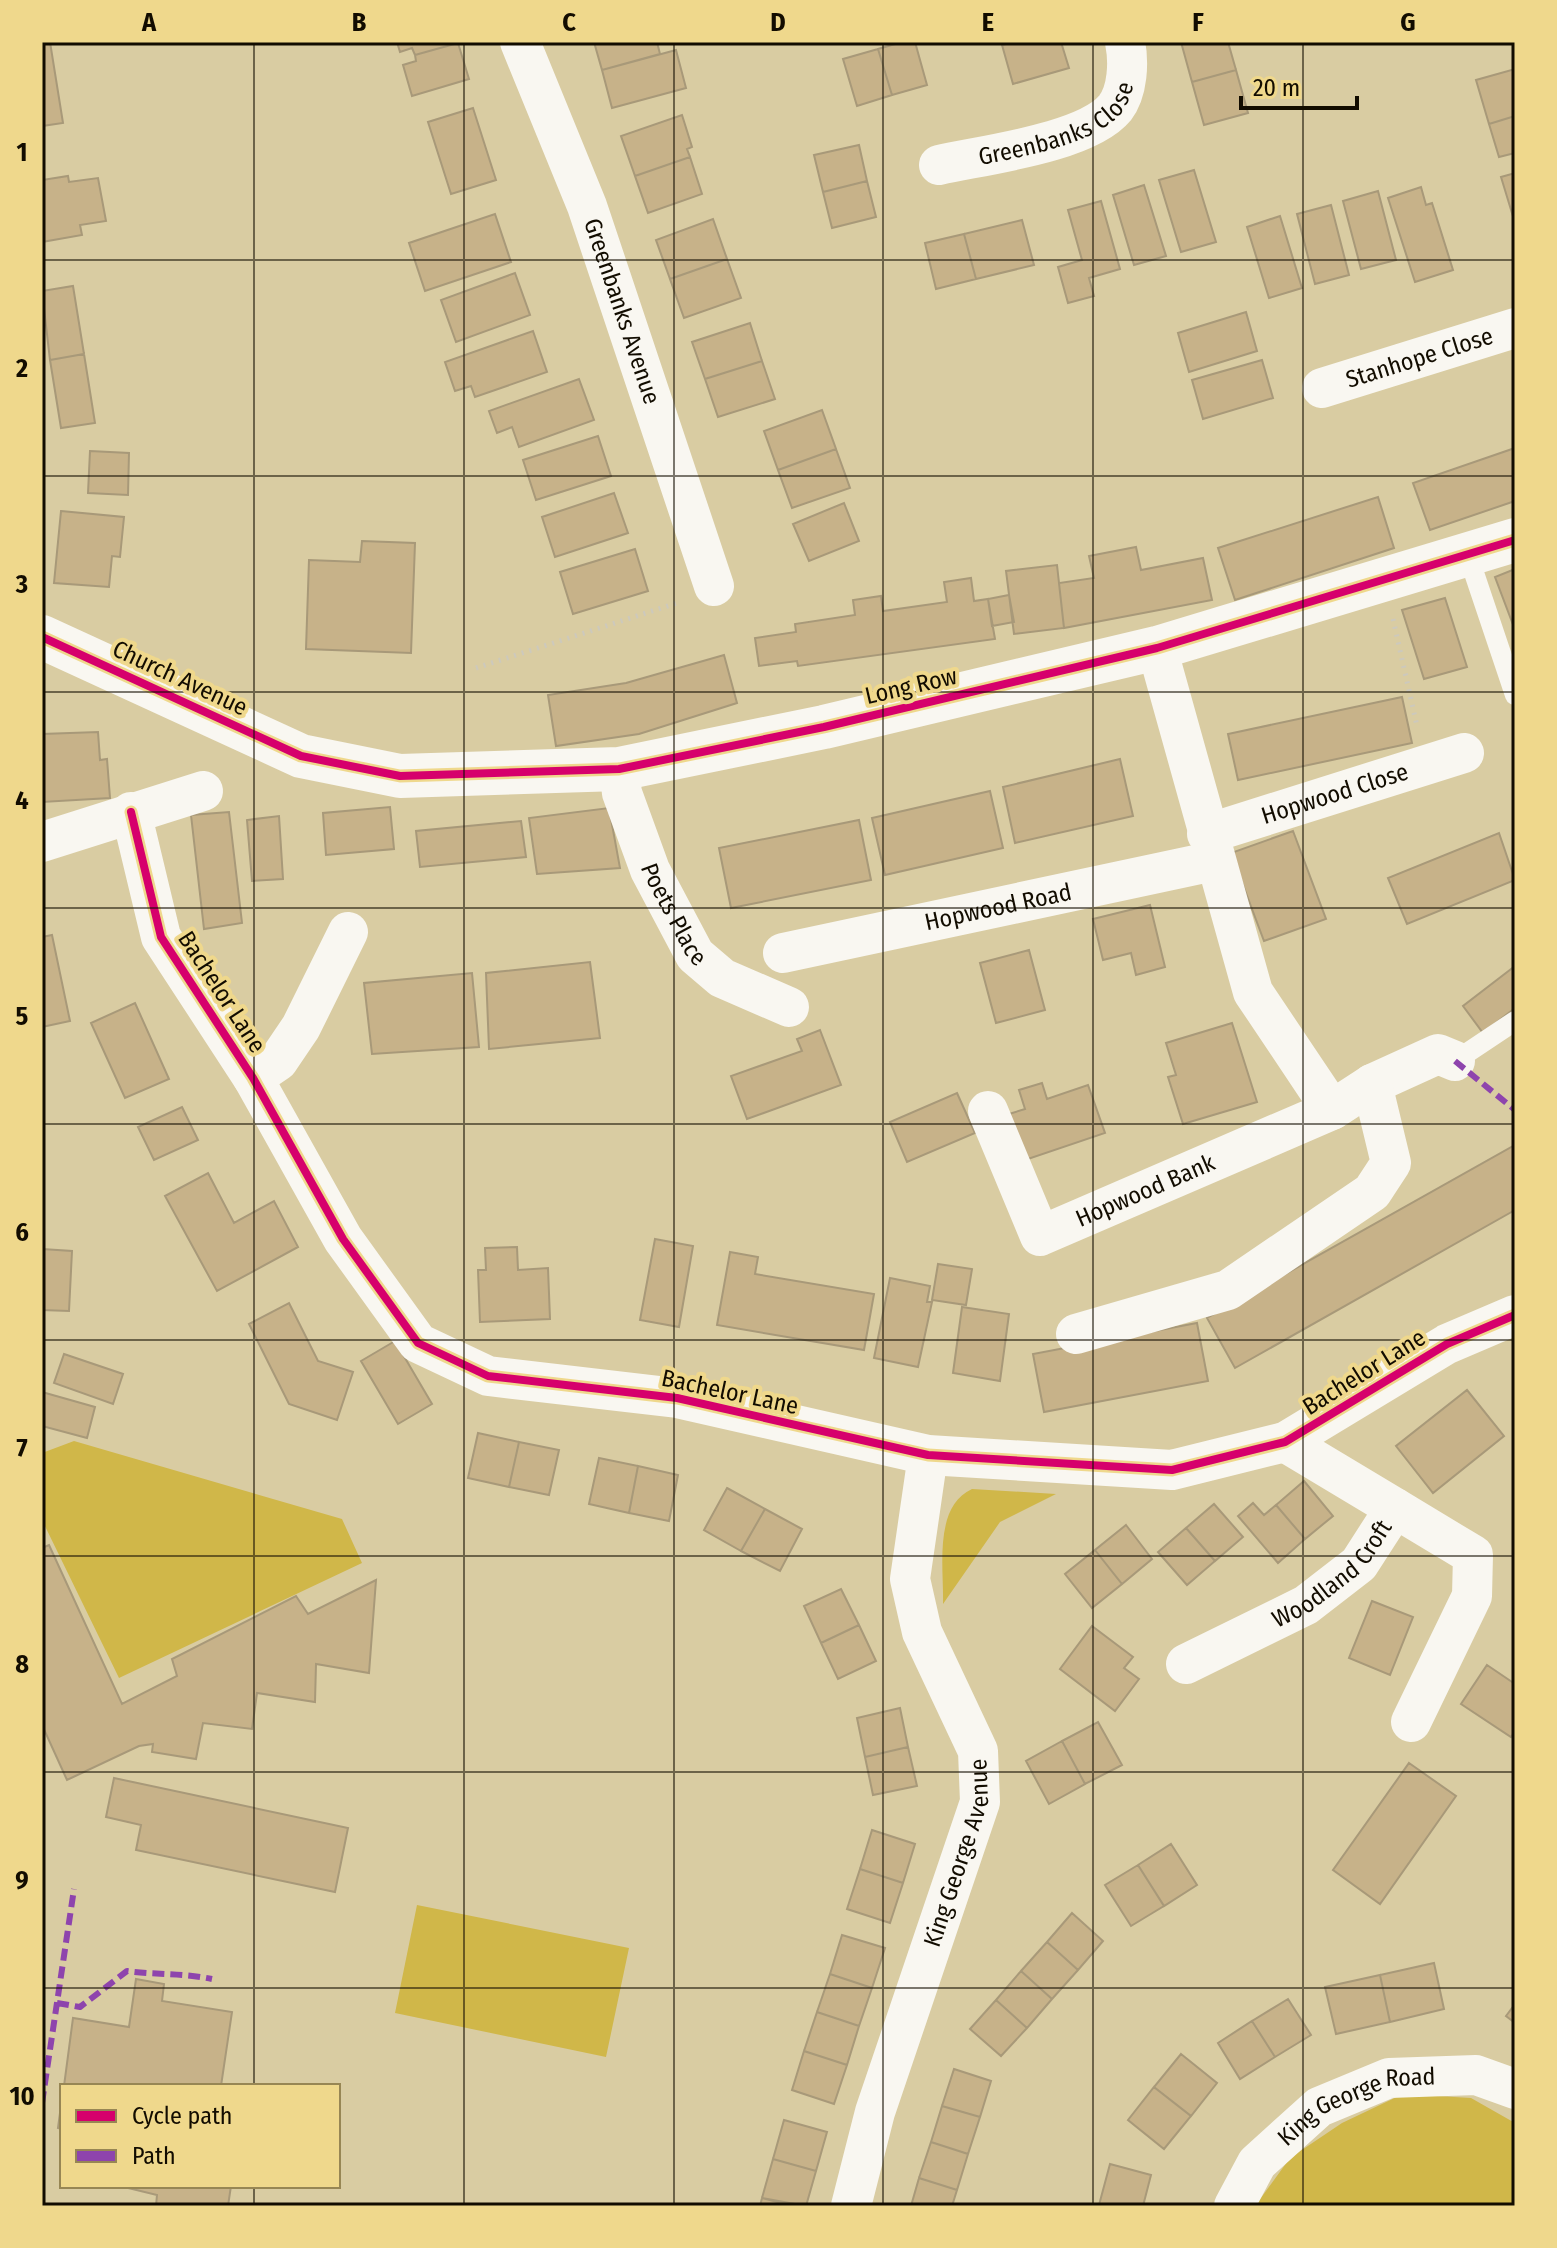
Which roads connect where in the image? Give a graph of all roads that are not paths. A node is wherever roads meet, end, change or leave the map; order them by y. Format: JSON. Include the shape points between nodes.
{"nodes":[{"id":1,"x":520,"y":42,"type":"edge"},
{"id":2,"x":1125,"y":42,"type":"edge"},
{"id":3,"x":939,"y":165,"type":"dead end"},
{"id":4,"x":1515,"y":328,"type":"edge"},
{"id":5,"x":1322,"y":388,"type":"dead end"},
{"id":6,"x":1515,"y":540,"type":"edge"},
{"id":7,"x":1468,"y":555,"type":"junction"},
{"id":8,"x":697,"y":594,"type":"road end"},
{"id":9,"x":42,"y":637,"type":"edge"},
{"id":10,"x":1157,"y":648,"type":"junction"},
{"id":11,"x":1515,"y":695,"type":"edge"},
{"id":12,"x":1464,"y":753,"type":"dead end"},
{"id":13,"x":301,"y":756,"type":"joint"},
{"id":14,"x":619,"y":769,"type":"junction"},
{"id":15,"x":203,"y":791,"type":"dead end"},
{"id":16,"x":131,"y":812,"type":"junction"},
{"id":17,"x":42,"y":842,"type":"edge"},
{"id":18,"x":1210,"y":848,"type":"junction"},
{"id":19,"x":348,"y":932,"type":"dead end"},
{"id":20,"x":783,"y":953,"type":"dead end"},
{"id":21,"x":789,"y":1007,"type":"dead end"},
{"id":22,"x":1515,"y":1021,"type":"edge"},
{"id":23,"x":1455,"y":1061,"type":"joint"},
{"id":24,"x":253,"y":1078,"type":"junction"},
{"id":25,"x":1372,"y":1084,"type":"junction"},
{"id":26,"x":1332,"y":1110,"type":"junction"},
{"id":27,"x":988,"y":1111,"type":"dead end"},
{"id":28,"x":1515,"y":1315,"type":"edge"},
{"id":29,"x":1076,"y":1334,"type":"dead end"},
{"id":30,"x":1285,"y":1442,"type":"junction"},
{"id":31,"x":928,"y":1455,"type":"junction"},
{"id":32,"x":1395,"y":1508,"type":"junction"},
{"id":33,"x":1186,"y":1664,"type":"dead end"},
{"id":34,"x":1411,"y":1722,"type":"dead end"},
{"id":35,"x":1515,"y":2089,"type":"edge"},
{"id":36,"x":851,"y":2206,"type":"edge"},
{"id":37,"x":1234,"y":2206,"type":"edge"}],
"edges":[{"from":1,"to":8,"type":"street","name":"Greenbanks Avenue","via":[[587,206]]},
{"from":2,"to":3,"type":"street","name":"Greenbanks Close","via":[[1127,79],[1115,108],[1089,127]]},
{"from":4,"to":5,"type":"street","name":"Stanhope Close"},
{"from":6,"to":7,"type":"street","name":"Long Row"},
{"from":7,"to":10,"type":"street","name":"Long Row"},
{"from":7,"to":11,"type":"lane"},
{"from":9,"to":13,"type":"street","name":"Church Avenue"},
{"from":10,"to":14,"type":"street","name":"Long Row","via":[[824,727]]},
{"from":10,"to":18,"type":"street"},
{"from":12,"to":18,"type":"street","name":"Hopwood Close"},
{"from":13,"to":14,"type":"street","name":"Long Row","via":[[400,776]]},
{"from":14,"to":21,"type":"street","name":"Poets Place","via":[[622,793],[650,870],[695,955],[722,978]]},
{"from":15,"to":16,"type":"street"},
{"from":16,"to":17,"type":"street"},
{"from":16,"to":24,"type":"street","name":"Bachelor Lane","via":[[161,937]]},
{"from":18,"to":20,"type":"street","name":"Hopwood Road"},
{"from":18,"to":26,"type":"street","via":[[1253,992]]},
{"from":19,"to":24,"type":"street","via":[[301,1027],[278,1061]]},
{"from":22,"to":23,"type":"lane"},
{"from":23,"to":25,"type":"street","name":"Hopwood Bank","via":[[1438,1054]]},
{"from":24,"to":31,"type":"street","name":"Bachelor Lane","via":[[343,1239],[418,1343],[488,1376],[677,1398]]},
{"from":25,"to":26,"type":"street","name":"Hopwood Bank"},
{"from":25,"to":29,"type":"street","via":[[1391,1163],[1372,1192],[1228,1290]]},
{"from":26,"to":27,"type":"street","name":"Hopwood Bank","via":[[1040,1236]]},
{"from":28,"to":30,"type":"street","name":"Bachelor Lane","via":[[1447,1344]]},
{"from":30,"to":31,"type":"street","name":"Bachelor Lane","via":[[1172,1470]]},
{"from":30,"to":32,"type":"street","name":"Woodland Croft"},
{"from":31,"to":36,"type":"street","name":"King George Avenue","via":[[910,1579],[922,1632],[978,1751],[980,1802],[875,2112]]},
{"from":32,"to":33,"type":"street","name":"Woodland Croft","via":[[1359,1564],[1306,1605]]},
{"from":32,"to":34,"type":"street","via":[[1473,1555],[1472,1596]]},
{"from":35,"to":37,"type":"street","name":"King George Road","via":[[1476,2075],[1403,2077],[1347,2095],[1319,2107],[1257,2163]]}]}
